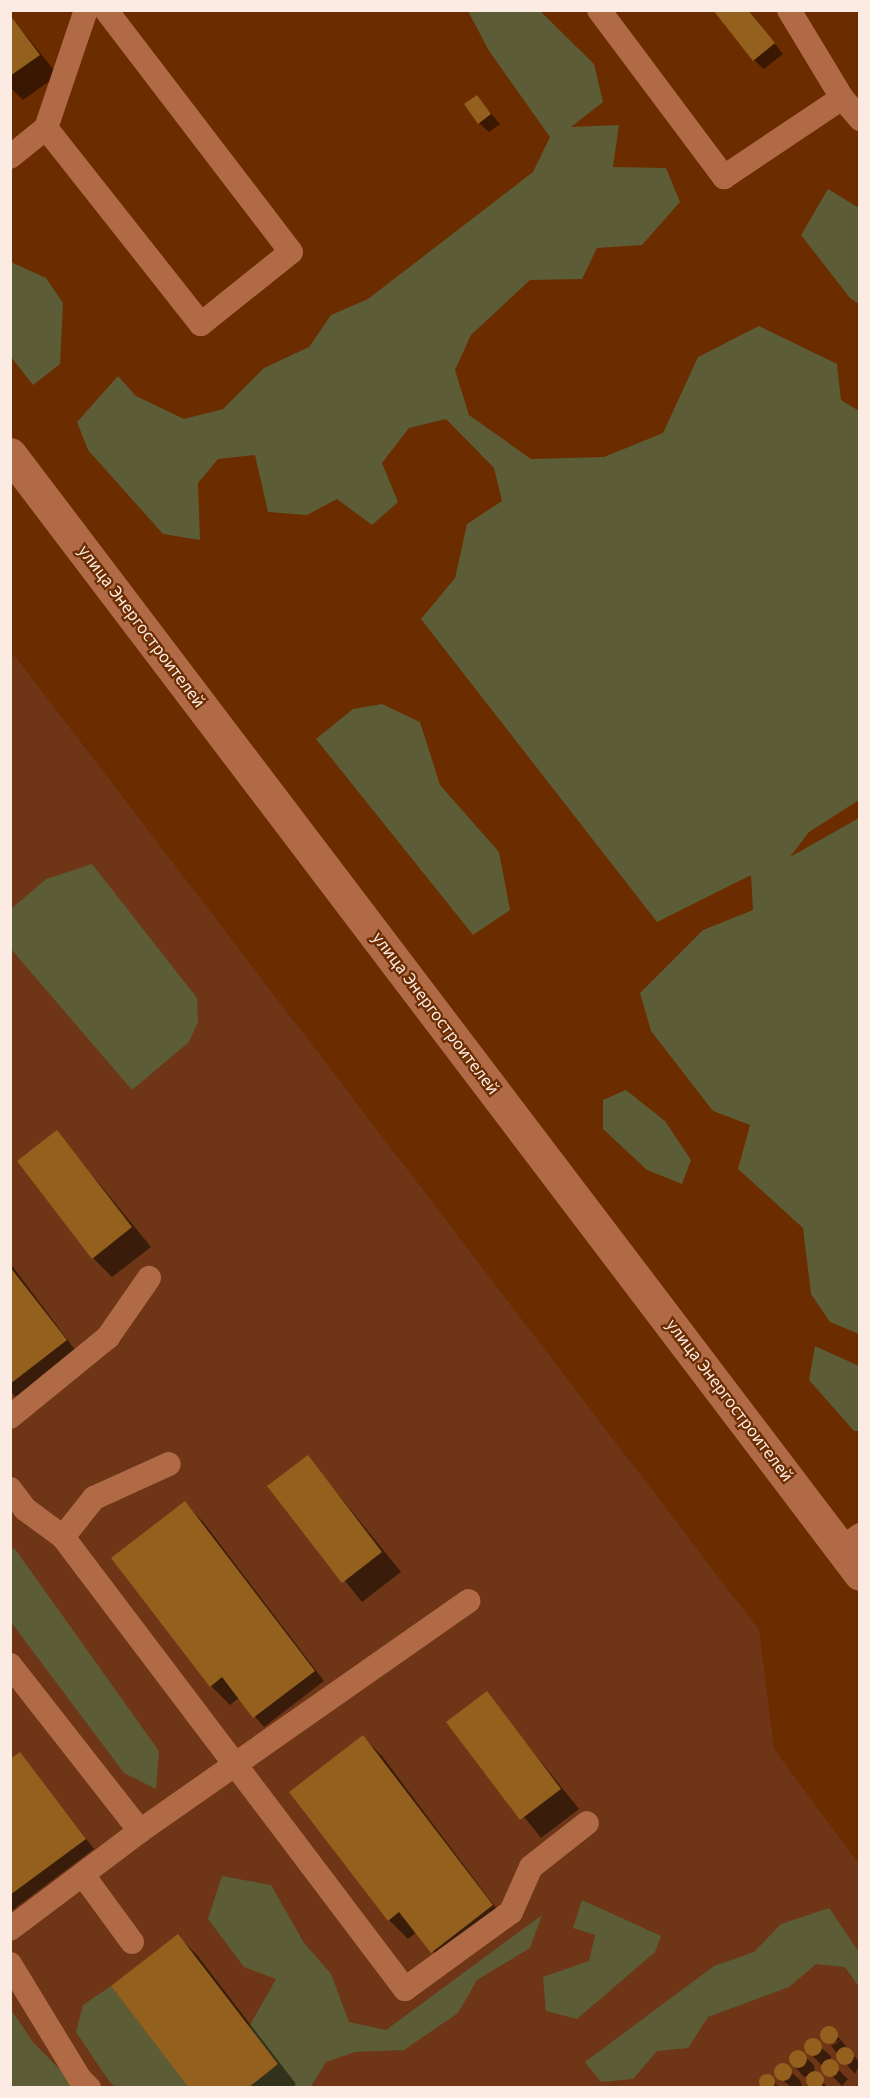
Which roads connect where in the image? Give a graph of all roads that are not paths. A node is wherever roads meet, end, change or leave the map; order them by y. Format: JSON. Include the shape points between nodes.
{"nodes":[{"id":1,"x":86,"y":10,"type":"edge"},
{"id":2,"x":106,"y":10,"type":"edge"},
{"id":3,"x":599,"y":10,"type":"edge"},
{"id":4,"x":789,"y":10,"type":"edge"},
{"id":5,"x":842,"y":98,"type":"junction"},
{"id":6,"x":860,"y":119,"type":"edge"},
{"id":7,"x":46,"y":128,"type":"junction"},
{"id":8,"x":10,"y":157,"type":"edge"},
{"id":9,"x":12,"y":459,"type":"edge"},
{"id":10,"x":149,"y":1278,"type":"dead end"},
{"id":11,"x":10,"y":1417,"type":"edge"},
{"id":12,"x":169,"y":1464,"type":"dead end"},
{"id":13,"x":10,"y":1489,"type":"edge"},
{"id":14,"x":63,"y":1537,"type":"junction"},
{"id":15,"x":853,"y":1552,"type":"edge"},
{"id":16,"x":469,"y":1601,"type":"dead end"},
{"id":17,"x":10,"y":1665,"type":"edge"},
{"id":18,"x":236,"y":1765,"type":"junction"},
{"id":19,"x":587,"y":1823,"type":"dead end"},
{"id":20,"x":140,"y":1831,"type":"junction"},
{"id":21,"x":83,"y":1875,"type":"junction"},
{"id":22,"x":10,"y":1929,"type":"edge"},
{"id":23,"x":132,"y":1942,"type":"dead end"},
{"id":24,"x":10,"y":1964,"type":"edge"},
{"id":25,"x":89,"y":2088,"type":"edge"}],
"edges":[{"from":1,"to":7,"type":"lane"},
{"from":2,"to":7,"type":"lane","via":[[291,252],[201,324]]},
{"from":3,"to":5,"type":"lane","via":[[724,177]]},
{"from":4,"to":5,"type":"lane"},
{"from":5,"to":6,"type":"lane"},
{"from":7,"to":8,"type":"lane"},
{"from":9,"to":15,"type":"main road","name":"улица Энергостроителей"},
{"from":10,"to":11,"type":"lane","via":[[108,1337]]},
{"from":12,"to":14,"type":"lane","via":[[94,1498]]},
{"from":13,"to":14,"type":"lane","via":[[25,1509]]},
{"from":14,"to":18,"type":"lane"},
{"from":16,"to":18,"type":"lane"},
{"from":17,"to":20,"type":"lane"},
{"from":18,"to":19,"type":"lane","via":[[405,1989],[511,1912],[531,1867]]},
{"from":18,"to":20,"type":"lane"},
{"from":20,"to":21,"type":"lane"},
{"from":21,"to":22,"type":"lane"},
{"from":21,"to":23,"type":"lane"},
{"from":24,"to":25,"type":"lane"}]}
